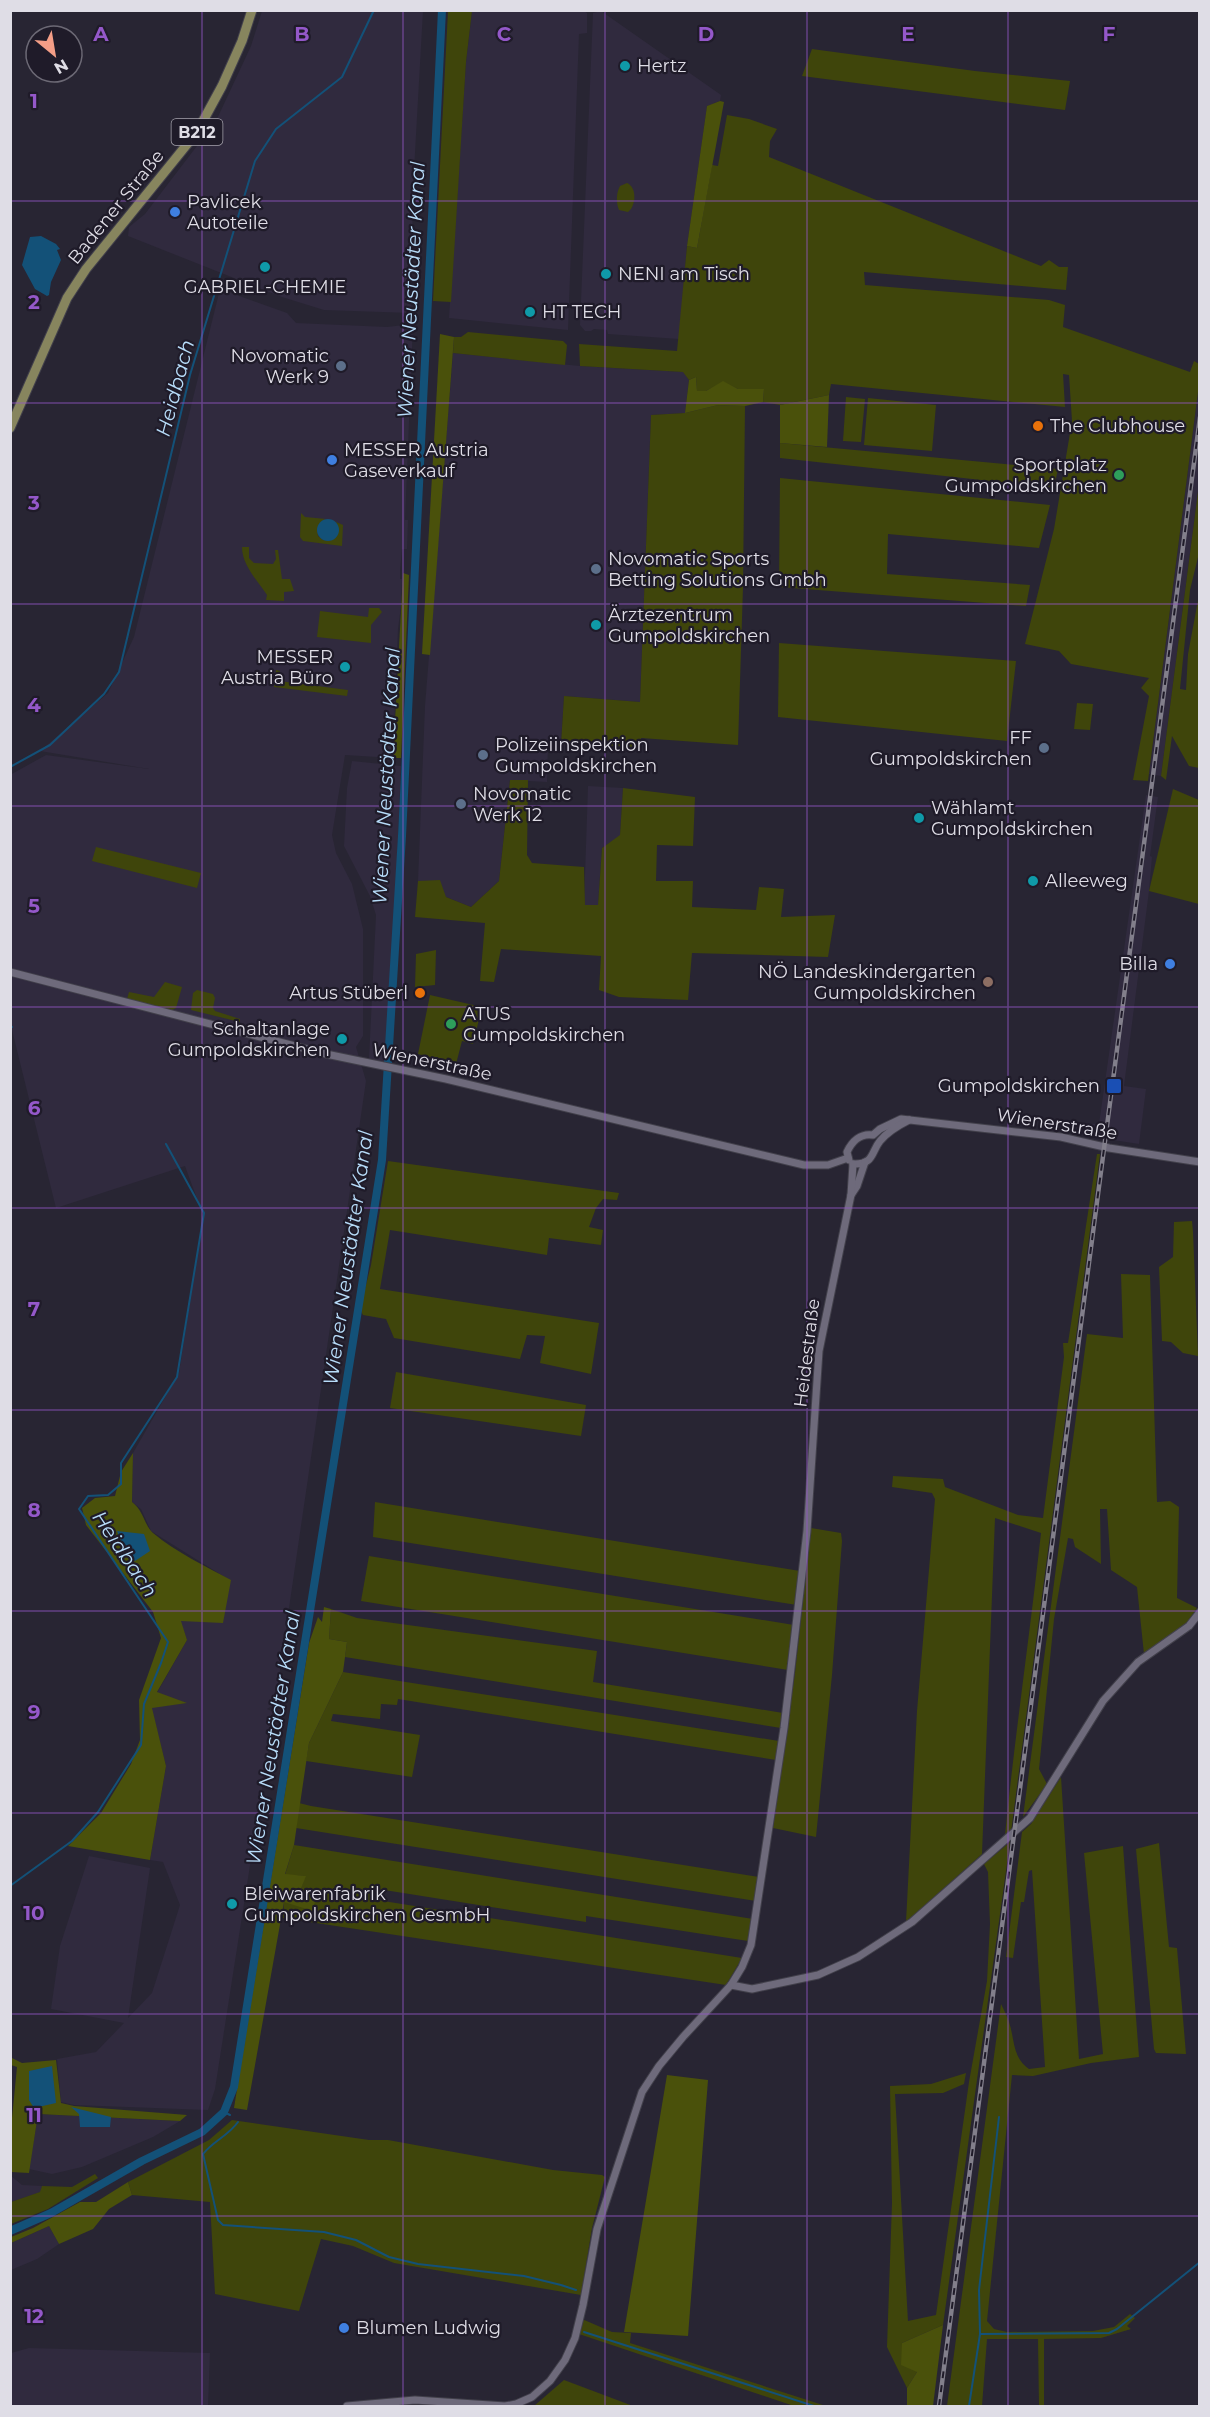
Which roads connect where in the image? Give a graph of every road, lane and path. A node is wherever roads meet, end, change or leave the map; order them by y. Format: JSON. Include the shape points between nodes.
{"nodes":[{"id":1,"x":252,"y":10,"type":"edge"},
{"id":2,"x":10,"y":428,"type":"edge"},
{"id":3,"x":10,"y":972,"type":"edge"},
{"id":4,"x":910,"y":1120,"type":"junction"},
{"id":5,"x":873,"y":1136,"type":"junction"},
{"id":6,"x":878,"y":1143,"type":"junction"},
{"id":7,"x":850,"y":1161,"type":"junction"},
{"id":8,"x":865,"y":1162,"type":"junction"},
{"id":9,"x":1200,"y":1162,"type":"edge"},
{"id":10,"x":851,"y":1195,"type":"junction"},
{"id":11,"x":1200,"y":1612,"type":"edge"},
{"id":12,"x":731,"y":1985,"type":"junction"},
{"id":13,"x":347,"y":2406,"type":"edge"}],
"edges":[{"from":1,"to":2,"type":"main road","name":"Badener Straße","number":"B212","via":[[222,86],[197,132],[86,268],[67,298]]},
{"from":3,"to":7,"type":"street","name":"Wienerstraße","via":[[326,1054],[804,1165]]},
{"from":4,"to":5,"type":"street","name":"Wienerstraße","via":[[891,1123]]},
{"from":4,"to":6,"type":"street"},
{"from":4,"to":9,"type":"street","name":"Wienerstraße","via":[[1061,1137]]},
{"from":5,"to":6,"type":"street"},
{"from":5,"to":7,"type":"street","name":"Wienerstraße","via":[[855,1139],[847,1152]]},
{"from":6,"to":8,"type":"street","via":[[877,1150]]},
{"from":7,"to":8,"type":"street","name":"Wienerstraße"},
{"from":7,"to":10,"type":"street","name":"Heidestraße"},
{"from":8,"to":10,"type":"street","name":"Heidestraße"},
{"from":10,"to":12,"type":"street","name":"Heidestraße","via":[[819,1351],[808,1518],[784,1728],[756,1922],[747,1956]]},
{"from":11,"to":12,"type":"street","via":[[1190,1626],[1138,1662],[1102,1701],[1041,1803],[929,1909],[858,1957],[818,1976],[752,1989]]},
{"from":12,"to":13,"type":"street","name":"Heidestraße","via":[[683,2037],[642,2092],[597,2229],[574,2338],[565,2360],[541,2390],[524,2401],[505,2406],[415,2400]]}]}
